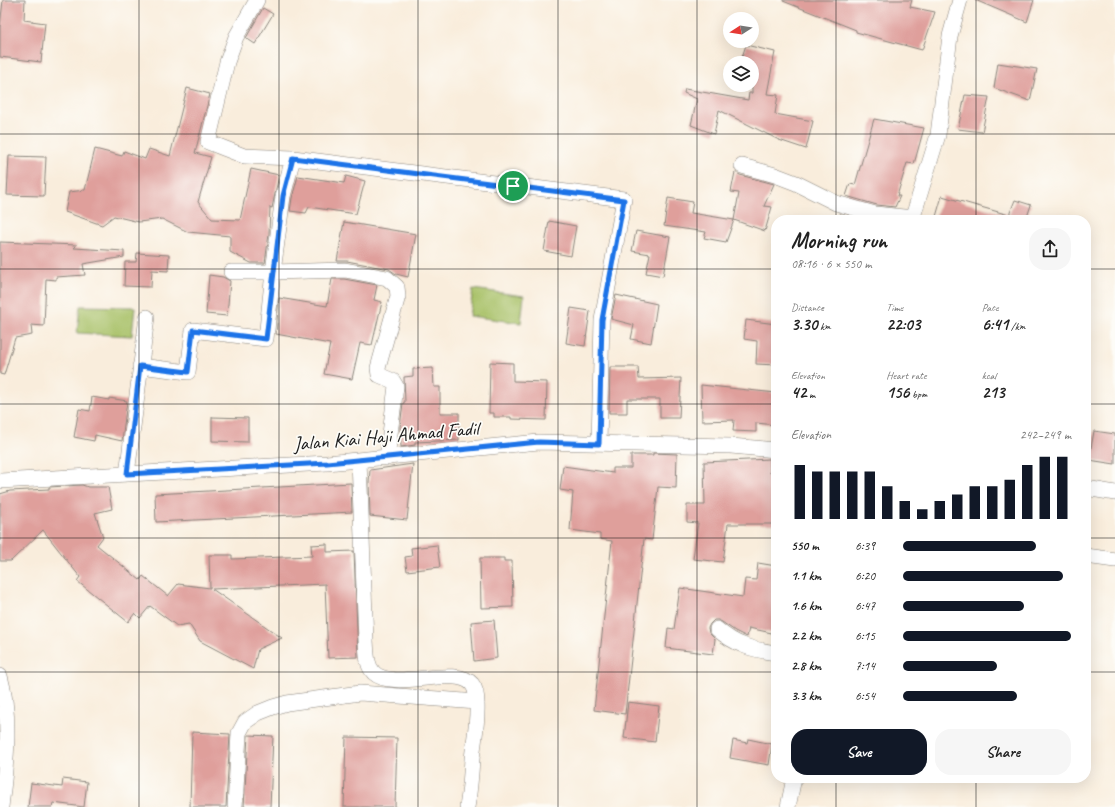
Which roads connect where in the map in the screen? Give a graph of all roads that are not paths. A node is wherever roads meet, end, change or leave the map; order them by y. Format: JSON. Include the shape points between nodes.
{"nodes":[{"id":1,"x":257,"y":0,"type":"edge"},
{"id":2,"x":960,"y":0,"type":"edge"},
{"id":3,"x":293,"y":158,"type":"junction"},
{"id":4,"x":742,"y":166,"type":"dead end"},
{"id":5,"x":882,"y":215,"type":"edge"},
{"id":6,"x":913,"y":215,"type":"edge"},
{"id":7,"x":231,"y":272,"type":"dead end"},
{"id":8,"x":273,"y":272,"type":"junction"},
{"id":9,"x":147,"y":317,"type":"dead end"},
{"id":10,"x":140,"y":366,"type":"junction"},
{"id":11,"x":599,"y":444,"type":"junction"},
{"id":12,"x":771,"y":450,"type":"edge"},
{"id":13,"x":387,"y":458,"type":"junction"},
{"id":14,"x":359,"y":460,"type":"junction"},
{"id":15,"x":127,"y":474,"type":"junction"},
{"id":16,"x":0,"y":481,"type":"edge"},
{"id":17,"x":1091,"y":489,"type":"edge"},
{"id":18,"x":1115,"y":492,"type":"edge"},
{"id":19,"x":1091,"y":557,"type":"edge"},
{"id":20,"x":1115,"y":560,"type":"edge"},
{"id":21,"x":717,"y":629,"type":"dead end"},
{"id":22,"x":771,"y":652,"type":"edge"},
{"id":23,"x":0,"y":676,"type":"edge"},
{"id":24,"x":477,"y":702,"type":"junction"},
{"id":25,"x":793,"y":783,"type":"edge"},
{"id":26,"x":1,"y":807,"type":"edge"},
{"id":27,"x":235,"y":807,"type":"edge"},
{"id":28,"x":467,"y":807,"type":"edge"},
{"id":29,"x":788,"y":807,"type":"edge"}],
"edges":[{"from":1,"to":3,"type":"street","via":[[236,37],[227,62],[208,142],[244,156]]},
{"from":2,"to":6,"type":"street","via":[[950,36],[938,135]]},
{"from":3,"to":8,"type":"street","via":[[283,196]]},
{"from":3,"to":11,"type":"street","via":[[624,200],[602,320]]},
{"from":4,"to":5,"type":"street","via":[[775,175],[836,203]]},
{"from":7,"to":8,"type":"street"},
{"from":8,"to":10,"type":"street","via":[[266,339],[193,330],[188,372]]},
{"from":8,"to":13,"type":"street","via":[[345,270],[387,278],[397,287],[398,296],[378,368],[380,375],[393,381],[396,386]]},
{"from":9,"to":10,"type":"street"},
{"from":10,"to":15,"type":"street"},
{"from":11,"to":12,"type":"street","name":"Jalan Kiai Haji Ahmad Fadil","via":[[731,446]]},
{"from":11,"to":13,"type":"street","name":"Jalan Kiai Haji Ahmad Fadil","via":[[539,442]]},
{"from":13,"to":14,"type":"street","name":"Jalan Kiai Haji Ahmad Fadil"},
{"from":14,"to":15,"type":"street","name":"Jalan Kiai Haji Ahmad Fadil"},
{"from":14,"to":24,"type":"street","via":[[366,641],[370,666],[374,674],[386,679],[465,679],[476,692]]},
{"from":15,"to":16,"type":"street","name":"Jalan Kiai Haji Ahmad Fadil"},
{"from":17,"to":18,"type":"street"},
{"from":19,"to":20,"type":"street"},
{"from":21,"to":22,"type":"street","via":[[728,639]]},
{"from":23,"to":26,"type":"street","via":[[6,707],[6,750]]},
{"from":24,"to":27,"type":"street","via":[[360,693],[287,703],[258,713],[245,722],[239,733]]},
{"from":24,"to":28,"type":"street"},
{"from":25,"to":29,"type":"street"}]}
